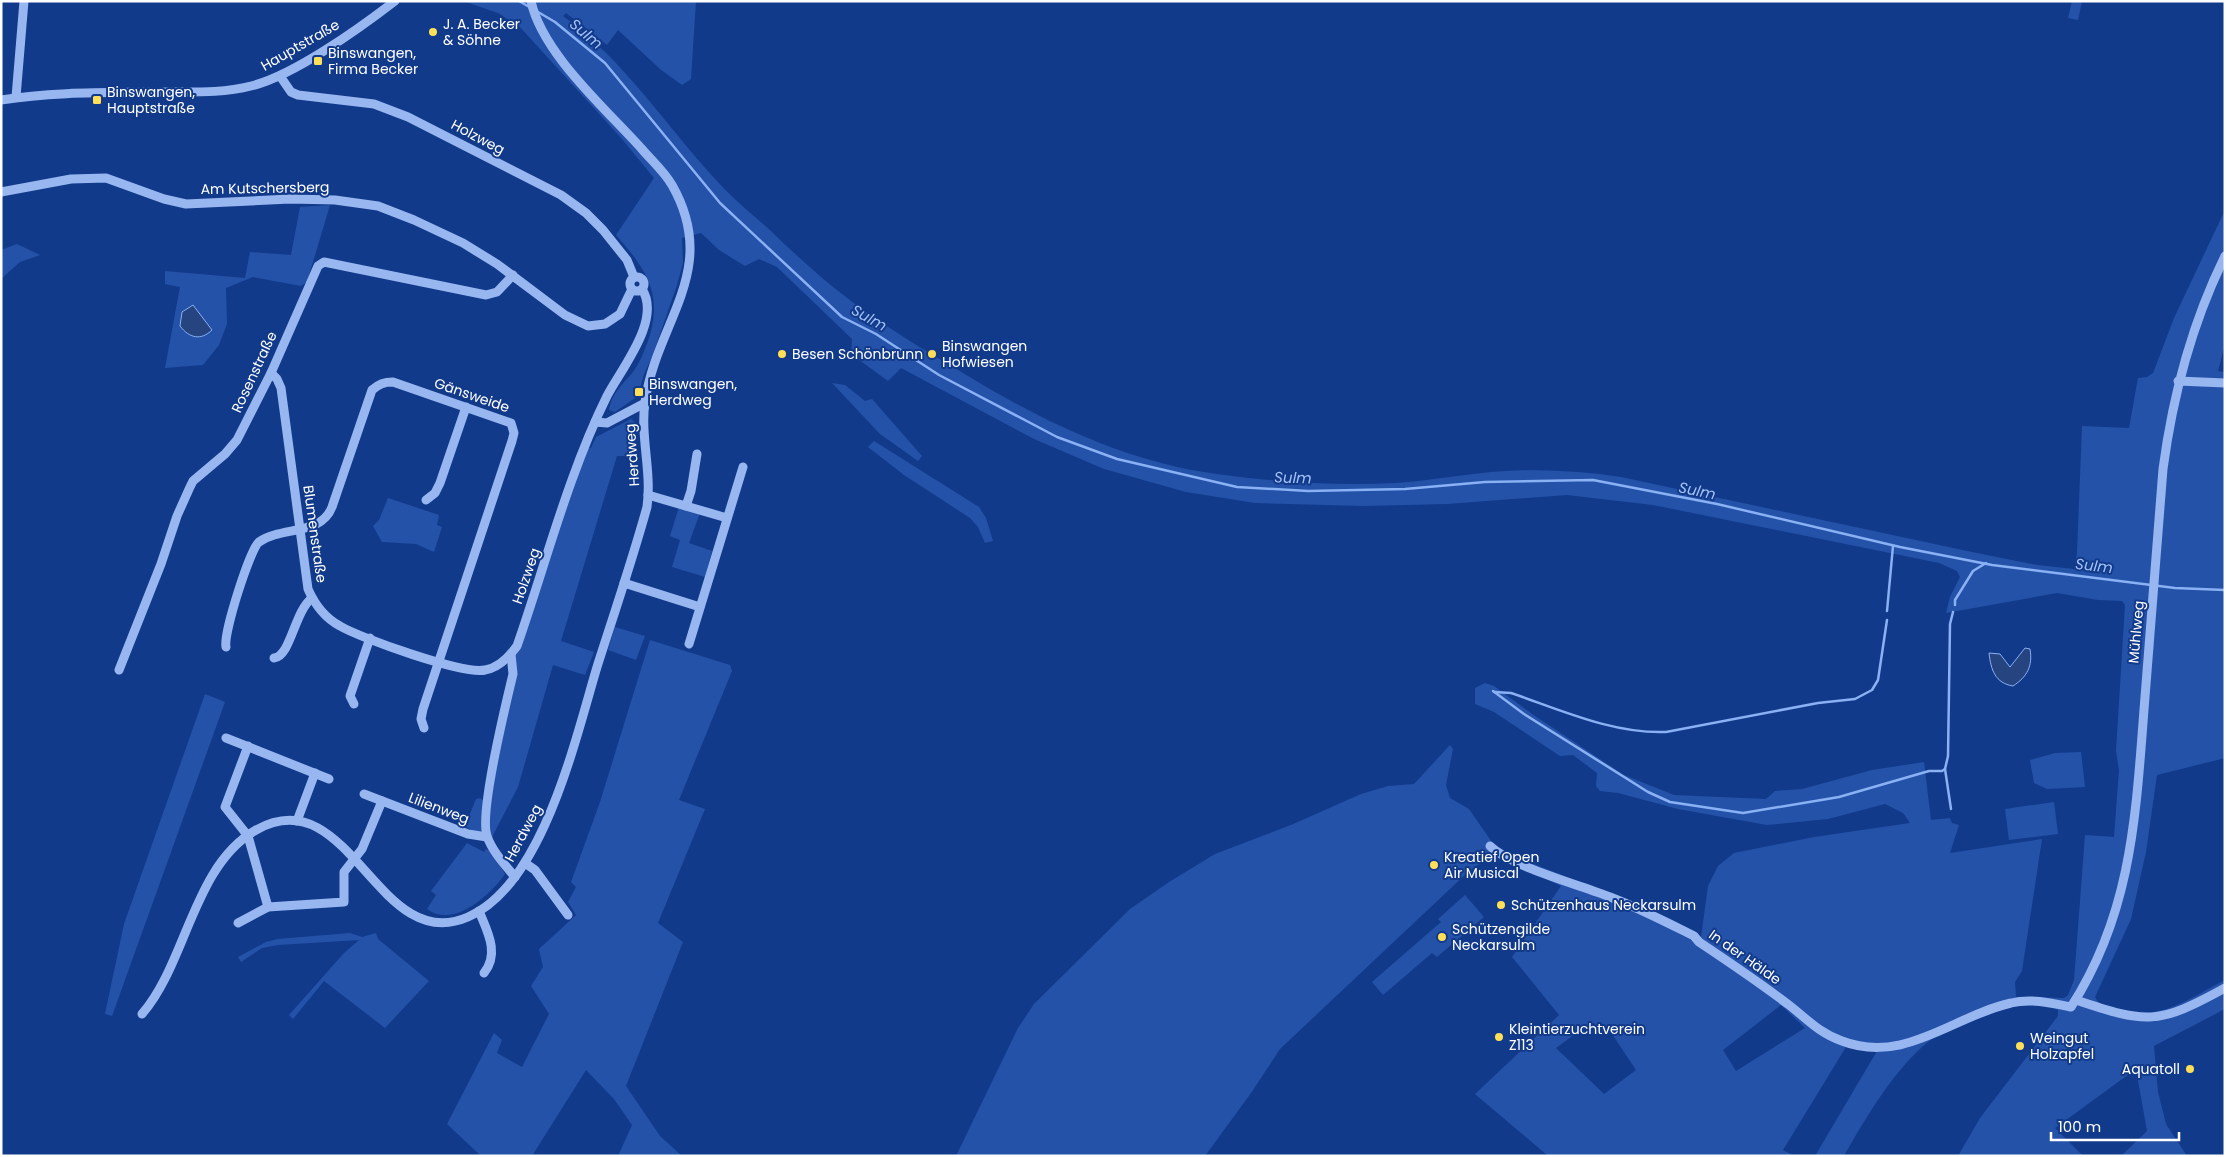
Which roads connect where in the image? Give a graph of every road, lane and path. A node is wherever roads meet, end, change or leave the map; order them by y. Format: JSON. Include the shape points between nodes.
{"nodes":[{"id":1,"x":24,"y":1,"type":"edge"},
{"id":2,"x":394,"y":1,"type":"edge"},
{"id":3,"x":530,"y":1,"type":"edge"},
{"id":4,"x":280,"y":76,"type":"junction"},
{"id":5,"x":16,"y":97,"type":"junction"},
{"id":6,"x":1,"y":100,"type":"edge"},
{"id":7,"x":1,"y":192,"type":"edge"},
{"id":8,"x":2225,"y":256,"type":"edge"},
{"id":9,"x":513,"y":275,"type":"junction"},
{"id":10,"x":637,"y":289,"type":"junction"},
{"id":11,"x":271,"y":373,"type":"junction"},
{"id":12,"x":2178,"y":382,"type":"junction"},
{"id":13,"x":2225,"y":383,"type":"edge"},
{"id":14,"x":644,"y":404,"type":"junction"},
{"id":15,"x":466,"y":407,"type":"junction"},
{"id":16,"x":595,"y":422,"type":"junction"},
{"id":17,"x":697,"y":454,"type":"dead end"},
{"id":18,"x":743,"y":467,"type":"dead end"},
{"id":19,"x":648,"y":495,"type":"junction"},
{"id":20,"x":426,"y":500,"type":"dead end"},
{"id":21,"x":686,"y":506,"type":"junction"},
{"id":22,"x":727,"y":518,"type":"junction"},
{"id":23,"x":300,"y":530,"type":"junction"},
{"id":24,"x":624,"y":583,"type":"junction"},
{"id":25,"x":312,"y":598,"type":"junction"},
{"id":26,"x":700,"y":607,"type":"junction"},
{"id":27,"x":370,"y":638,"type":"junction"},
{"id":28,"x":689,"y":644,"type":"dead end"},
{"id":29,"x":226,"y":647,"type":"dead end"},
{"id":30,"x":511,"y":654,"type":"junction"},
{"id":31,"x":274,"y":658,"type":"dead end"},
{"id":32,"x":438,"y":661,"type":"junction"},
{"id":33,"x":120,"y":670,"type":"dead end"},
{"id":34,"x":354,"y":704,"type":"dead end"},
{"id":35,"x":424,"y":728,"type":"dead end"},
{"id":36,"x":226,"y":738,"type":"dead end"},
{"id":37,"x":248,"y":746,"type":"junction"},
{"id":38,"x":315,"y":773,"type":"junction"},
{"id":39,"x":330,"y":779,"type":"dead end"},
{"id":40,"x":364,"y":794,"type":"dead end"},
{"id":41,"x":382,"y":801,"type":"junction"},
{"id":42,"x":297,"y":821,"type":"junction"},
{"id":43,"x":248,"y":836,"type":"junction"},
{"id":44,"x":487,"y":837,"type":"junction"},
{"id":45,"x":1490,"y":846,"type":"dead end"},
{"id":46,"x":356,"y":860,"type":"junction"},
{"id":47,"x":525,"y":863,"type":"junction"},
{"id":48,"x":515,"y":877,"type":"junction"},
{"id":49,"x":268,"y":907,"type":"junction"},
{"id":50,"x":479,"y":910,"type":"junction"},
{"id":51,"x":568,"y":915,"type":"dead end"},
{"id":52,"x":238,"y":923,"type":"dead end"},
{"id":53,"x":484,"y":973,"type":"dead end"},
{"id":54,"x":2225,"y":988,"type":"edge"},
{"id":55,"x":2074,"y":1003,"type":"junction"},
{"id":56,"x":142,"y":1014,"type":"dead end"}],
"edges":[{"from":1,"to":5,"type":"street"},
{"from":2,"to":4,"type":"street","name":"Hauptstraße","via":[[350,33]]},
{"from":3,"to":14,"type":"street","name":"Herdweg","via":[[548,42],[671,184],[686,220],[690,245],[687,281],[654,365]]},
{"from":4,"to":5,"type":"street","name":"Hauptstraße","via":[[223,91]]},
{"from":4,"to":10,"type":"street","name":"Holzweg","via":[[291,92],[298,95],[374,104],[408,117],[561,195],[603,230],[627,260],[634,277],[643,280],[644,286]]},
{"from":5,"to":6,"type":"street","name":"Hauptstraße"},
{"from":7,"to":9,"type":"street","name":"Am Kutschersberg","via":[[71,179],[106,178],[164,200],[186,204],[290,199],[335,200],[378,206],[463,243]]},
{"from":8,"to":12,"type":"street","name":"Mühlweg","via":[[2198,315]]},
{"from":9,"to":10,"type":"street","name":"Am Kutschersberg","via":[[564,315],[588,326],[605,324],[620,314]]},
{"from":9,"to":11,"type":"street","name":"Rosenstraße","via":[[497,292],[486,295],[321,263],[304,292]]},
{"from":10,"to":16,"type":"street","name":"Holzweg","via":[[645,294],[644,328]]},
{"from":11,"to":23,"type":"street","name":"Blumenstraße","via":[[281,388]]},
{"from":11,"to":33,"type":"street","name":"Rosenstraße","via":[[237,440],[190,487]]},
{"from":12,"to":13,"type":"street"},
{"from":12,"to":55,"type":"street","name":"Mühlweg","via":[[2164,469],[2137,792],[2126,872],[2107,938]]},
{"from":14,"to":16,"type":"street","name":"Herdweg","via":[[607,422]]},
{"from":14,"to":19,"type":"street","name":"Herdweg"},
{"from":15,"to":20,"type":"street","via":[[440,483]]},
{"from":15,"to":23,"type":"street","name":"Gänsweide","via":[[393,382],[376,386],[330,513],[318,524]]},
{"from":15,"to":32,"type":"street","name":"Gänsweide","via":[[511,423],[514,433]]},
{"from":16,"to":30,"type":"street","name":"Holzweg","via":[[517,646]]},
{"from":17,"to":21,"type":"street"},
{"from":18,"to":22,"type":"street"},
{"from":19,"to":21,"type":"street"},
{"from":19,"to":24,"type":"street","name":"Herdweg"},
{"from":21,"to":22,"type":"street"},
{"from":22,"to":26,"type":"street"},
{"from":23,"to":25,"type":"street","name":"Blumenstraße"},
{"from":23,"to":29,"type":"street","via":[[267,538],[253,548],[228,625]]},
{"from":24,"to":26,"type":"street"},
{"from":24,"to":47,"type":"street","name":"Herdweg","via":[[560,787],[549,817]]},
{"from":25,"to":27,"type":"street","name":"Blumenstraße","via":[[338,626]]},
{"from":25,"to":31,"type":"street","via":[[301,609],[286,651],[279,658]]},
{"from":26,"to":28,"type":"street"},
{"from":27,"to":32,"type":"street","name":"Blumenstraße"},
{"from":27,"to":34,"type":"street","via":[[350,696]]},
{"from":30,"to":32,"type":"street","name":"Blumenstraße","via":[[501,663],[483,671]]},
{"from":30,"to":44,"type":"street","name":"Holzweg","via":[[513,674],[488,796]]},
{"from":32,"to":35,"type":"street","via":[[421,719]]},
{"from":36,"to":37,"type":"street"},
{"from":37,"to":38,"type":"street"},
{"from":37,"to":43,"type":"street","via":[[225,807]]},
{"from":38,"to":39,"type":"street"},
{"from":38,"to":42,"type":"street"},
{"from":40,"to":41,"type":"street","name":"Lilienweg"},
{"from":41,"to":44,"type":"street","name":"Lilienweg","via":[[468,834]]},
{"from":41,"to":46,"type":"street"},
{"from":42,"to":43,"type":"street","name":"Herdweg","via":[[274,822]]},
{"from":42,"to":46,"type":"street","name":"Herdweg","via":[[329,835]]},
{"from":43,"to":49,"type":"street"},
{"from":43,"to":56,"type":"street","name":"Herdweg","via":[[232,849],[211,879],[167,978]]},
{"from":44,"to":48,"type":"street"},
{"from":45,"to":55,"type":"street","name":"In der Hälde","via":[[1496,852],[1538,870],[1644,910],[1694,936],[1790,1006],[1814,1028],[1860,1046],[1885,1048],[1919,1041],[1978,1014],[2012,1003]]},
{"from":46,"to":49,"type":"street","via":[[344,872],[344,902]]},
{"from":46,"to":50,"type":"street","name":"Herdweg","via":[[394,902],[422,918],[444,923],[467,918]]},
{"from":47,"to":48,"type":"street","name":"Herdweg"},
{"from":47,"to":51,"type":"street","via":[[535,870]]},
{"from":48,"to":50,"type":"street","name":"Herdweg"},
{"from":49,"to":52,"type":"street"},
{"from":50,"to":53,"type":"street","via":[[492,950],[492,960]]},
{"from":54,"to":55,"type":"street","name":"In der Hälde","via":[[2180,1011],[2146,1018]]}]}
